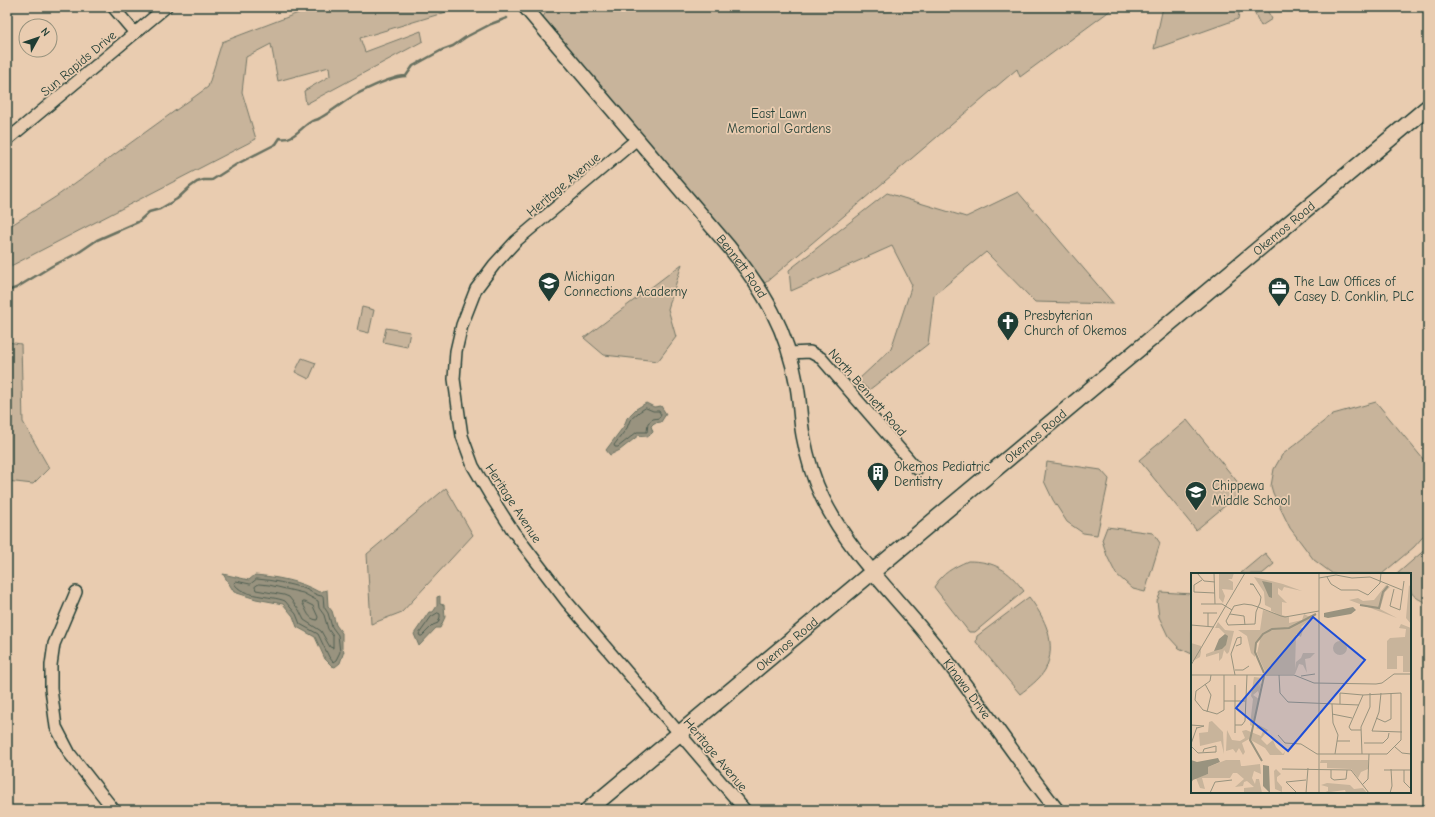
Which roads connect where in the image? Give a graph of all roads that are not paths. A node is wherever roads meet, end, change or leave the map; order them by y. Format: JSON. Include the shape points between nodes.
{"nodes":[{"id":1,"x":113,"y":7,"type":"edge"},
{"id":2,"x":166,"y":7,"type":"edge"},
{"id":3,"x":525,"y":7,"type":"edge"},
{"id":4,"x":135,"y":33,"type":"junction"},
{"id":5,"x":1428,"y":107,"type":"edge"},
{"id":6,"x":638,"y":139,"type":"junction"},
{"id":7,"x":7,"y":140,"type":"edge"},
{"id":8,"x":789,"y":353,"type":"junction"},
{"id":9,"x":918,"y":469,"type":"dead end"},
{"id":10,"x":872,"y":571,"type":"junction"},
{"id":11,"x":76,"y":592,"type":"dead end"},
{"id":12,"x":680,"y":733,"type":"junction"},
{"id":13,"x":114,"y":810,"type":"edge"},
{"id":14,"x":588,"y":810,"type":"edge"},
{"id":15,"x":745,"y":810,"type":"edge"},
{"id":16,"x":1057,"y":810,"type":"edge"}],
"edges":[{"from":1,"to":4,"type":"street"},
{"from":2,"to":4,"type":"street","name":"Sun Rapids Drive"},
{"from":3,"to":6,"type":"street","name":"Bennett Road"},
{"from":4,"to":7,"type":"street","name":"Sun Rapids Drive"},
{"from":5,"to":10,"type":"main road","name":"Okemos Road"},
{"from":6,"to":8,"type":"street","name":"Bennett Road","via":[[751,275],[774,312]]},
{"from":6,"to":12,"type":"street","name":"Heritage Avenue","via":[[516,241],[494,265],[476,289],[462,325],[456,350],[454,379],[462,436],[473,466],[490,495],[513,531],[567,602]]},
{"from":8,"to":9,"type":"street","name":"North Bennett Road","via":[[810,352],[821,358]]},
{"from":8,"to":10,"type":"street","name":"Bennett Road","via":[[797,384],[806,452],[818,487],[838,525]]},
{"from":10,"to":12,"type":"main road","name":"Okemos Road"},
{"from":10,"to":16,"type":"street","name":"Kinawa Drive","via":[[965,683]]},
{"from":11,"to":13,"type":"street","via":[[54,644],[51,689],[56,727],[70,754]]},
{"from":12,"to":14,"type":"main road","name":"Okemos Road"},
{"from":12,"to":15,"type":"street","name":"Heritage Avenue"}]}
